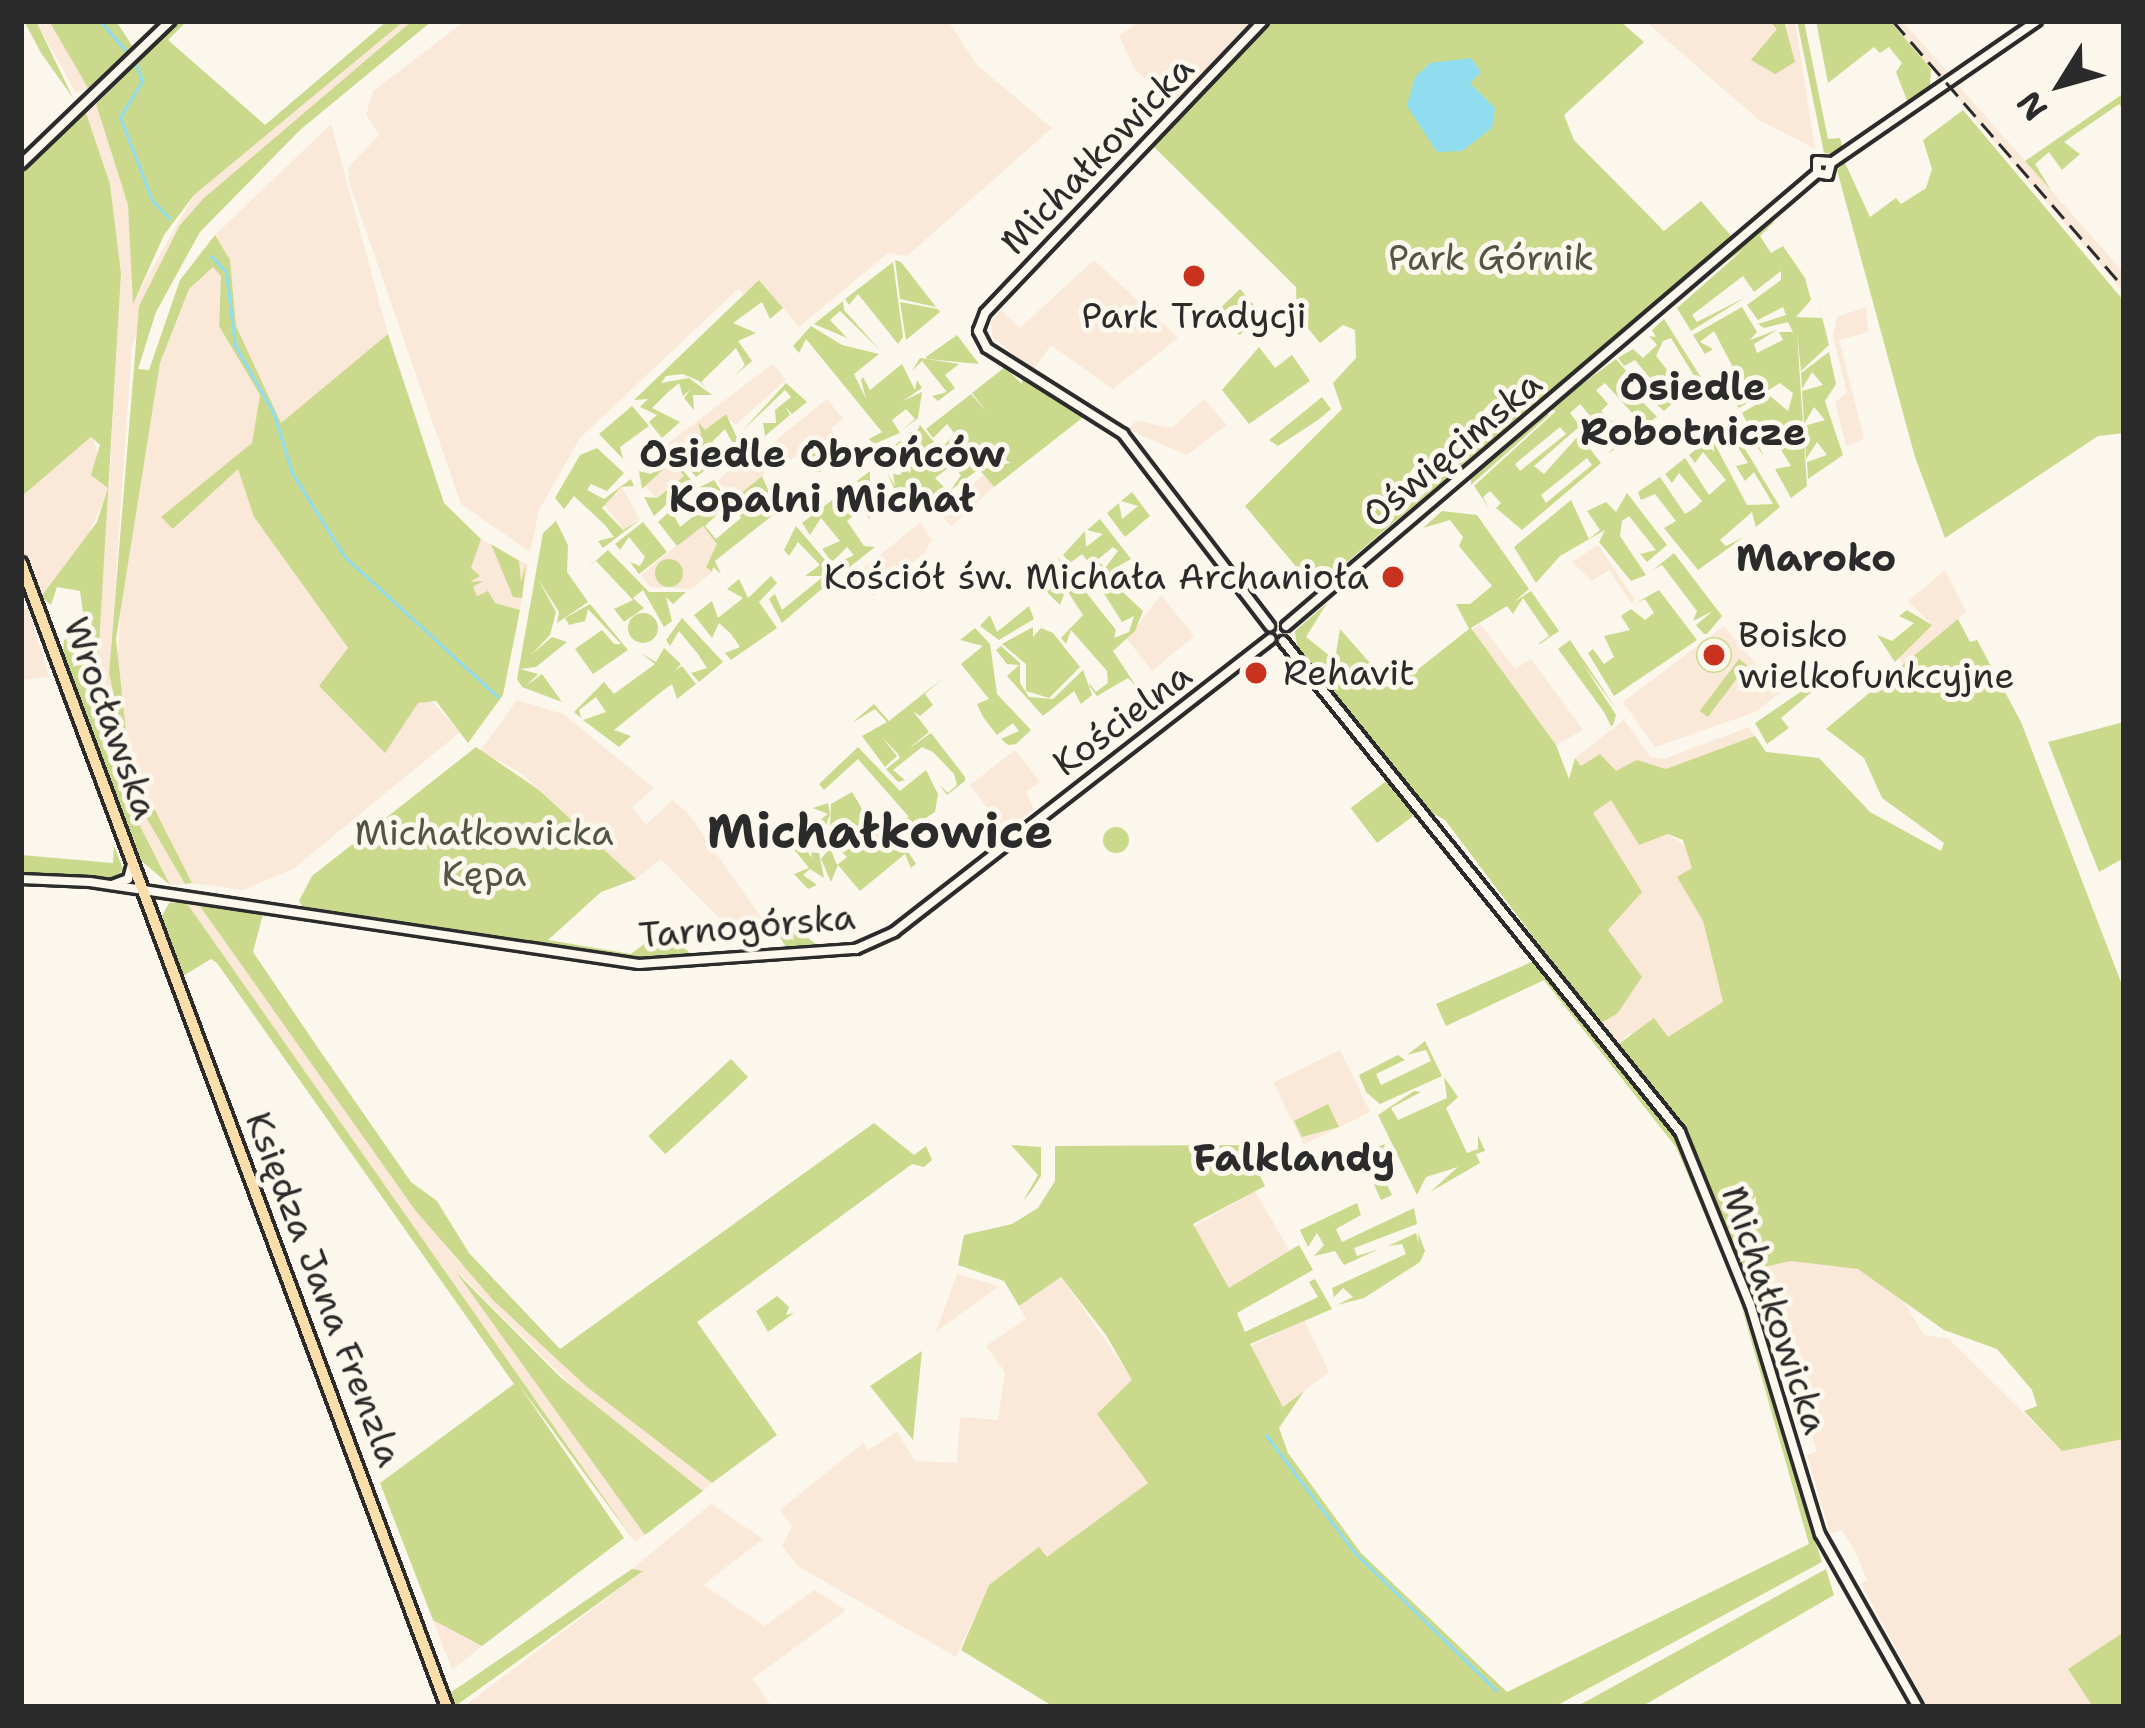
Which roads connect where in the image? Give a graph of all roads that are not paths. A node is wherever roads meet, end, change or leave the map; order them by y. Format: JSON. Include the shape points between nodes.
{"nodes":[{"id":1,"x":170,"y":21,"type":"edge"},
{"id":2,"x":1263,"y":21,"type":"edge"},
{"id":3,"x":2037,"y":21,"type":"edge"},
{"id":4,"x":21,"y":164,"type":"edge"},
{"id":5,"x":21,"y":562,"type":"edge"},
{"id":6,"x":1270,"y":626,"type":"junction"},
{"id":7,"x":1286,"y":626,"type":"junction"},
{"id":8,"x":1270,"y":639,"type":"junction"},
{"id":9,"x":1283,"y":641,"type":"junction"},
{"id":10,"x":132,"y":862,"type":"junction"},
{"id":11,"x":21,"y":879,"type":"edge"},
{"id":12,"x":111,"y":886,"type":"junction"},
{"id":13,"x":145,"y":893,"type":"junction"},
{"id":14,"x":175,"y":896,"type":"junction"},
{"id":15,"x":158,"y":928,"type":"junction"},
{"id":16,"x":894,"y":932,"type":"joint"},
{"id":17,"x":447,"y":1707,"type":"edge"},
{"id":18,"x":1918,"y":1707,"type":"edge"}],
"edges":[{"from":1,"to":4,"type":"street"},
{"from":2,"to":6,"type":"street","name":"Michałkowicka","via":[[985,313],[978,331],[986,348],[1124,434]]},
{"from":3,"to":7,"type":"street","name":"Oświęcimska","via":[[1831,163],[1828,175],[1817,173]]},
{"from":5,"to":10,"type":"main road","name":"Wrocławska"},
{"from":6,"to":7,"type":"street"},
{"from":6,"to":8,"type":"street"},
{"from":7,"to":9,"type":"street"},
{"from":8,"to":9,"type":"street"},
{"from":8,"to":16,"type":"street","name":"Kościelna"},
{"from":9,"to":18,"type":"street","name":"Michałkowicka","via":[[1688,1147],[1750,1304],[1820,1534]]},
{"from":10,"to":12,"type":"street","via":[[128,879]]},
{"from":10,"to":13,"type":"main road","name":"Wrocławska"},
{"from":11,"to":12,"type":"street","name":"Tarnogórska"},
{"from":12,"to":13,"type":"street","name":"Tarnogórska"},
{"from":13,"to":14,"type":"street","name":"Tarnogórska"},
{"from":13,"to":15,"type":"main road","name":"Księdza Jana Frenzla"},
{"from":14,"to":15,"type":"street","via":[[160,904]]},
{"from":14,"to":16,"type":"street","name":"Tarnogórska","via":[[656,965],[848,950]]},
{"from":15,"to":17,"type":"main road","name":"Księdza Jana Frenzla"}]}
